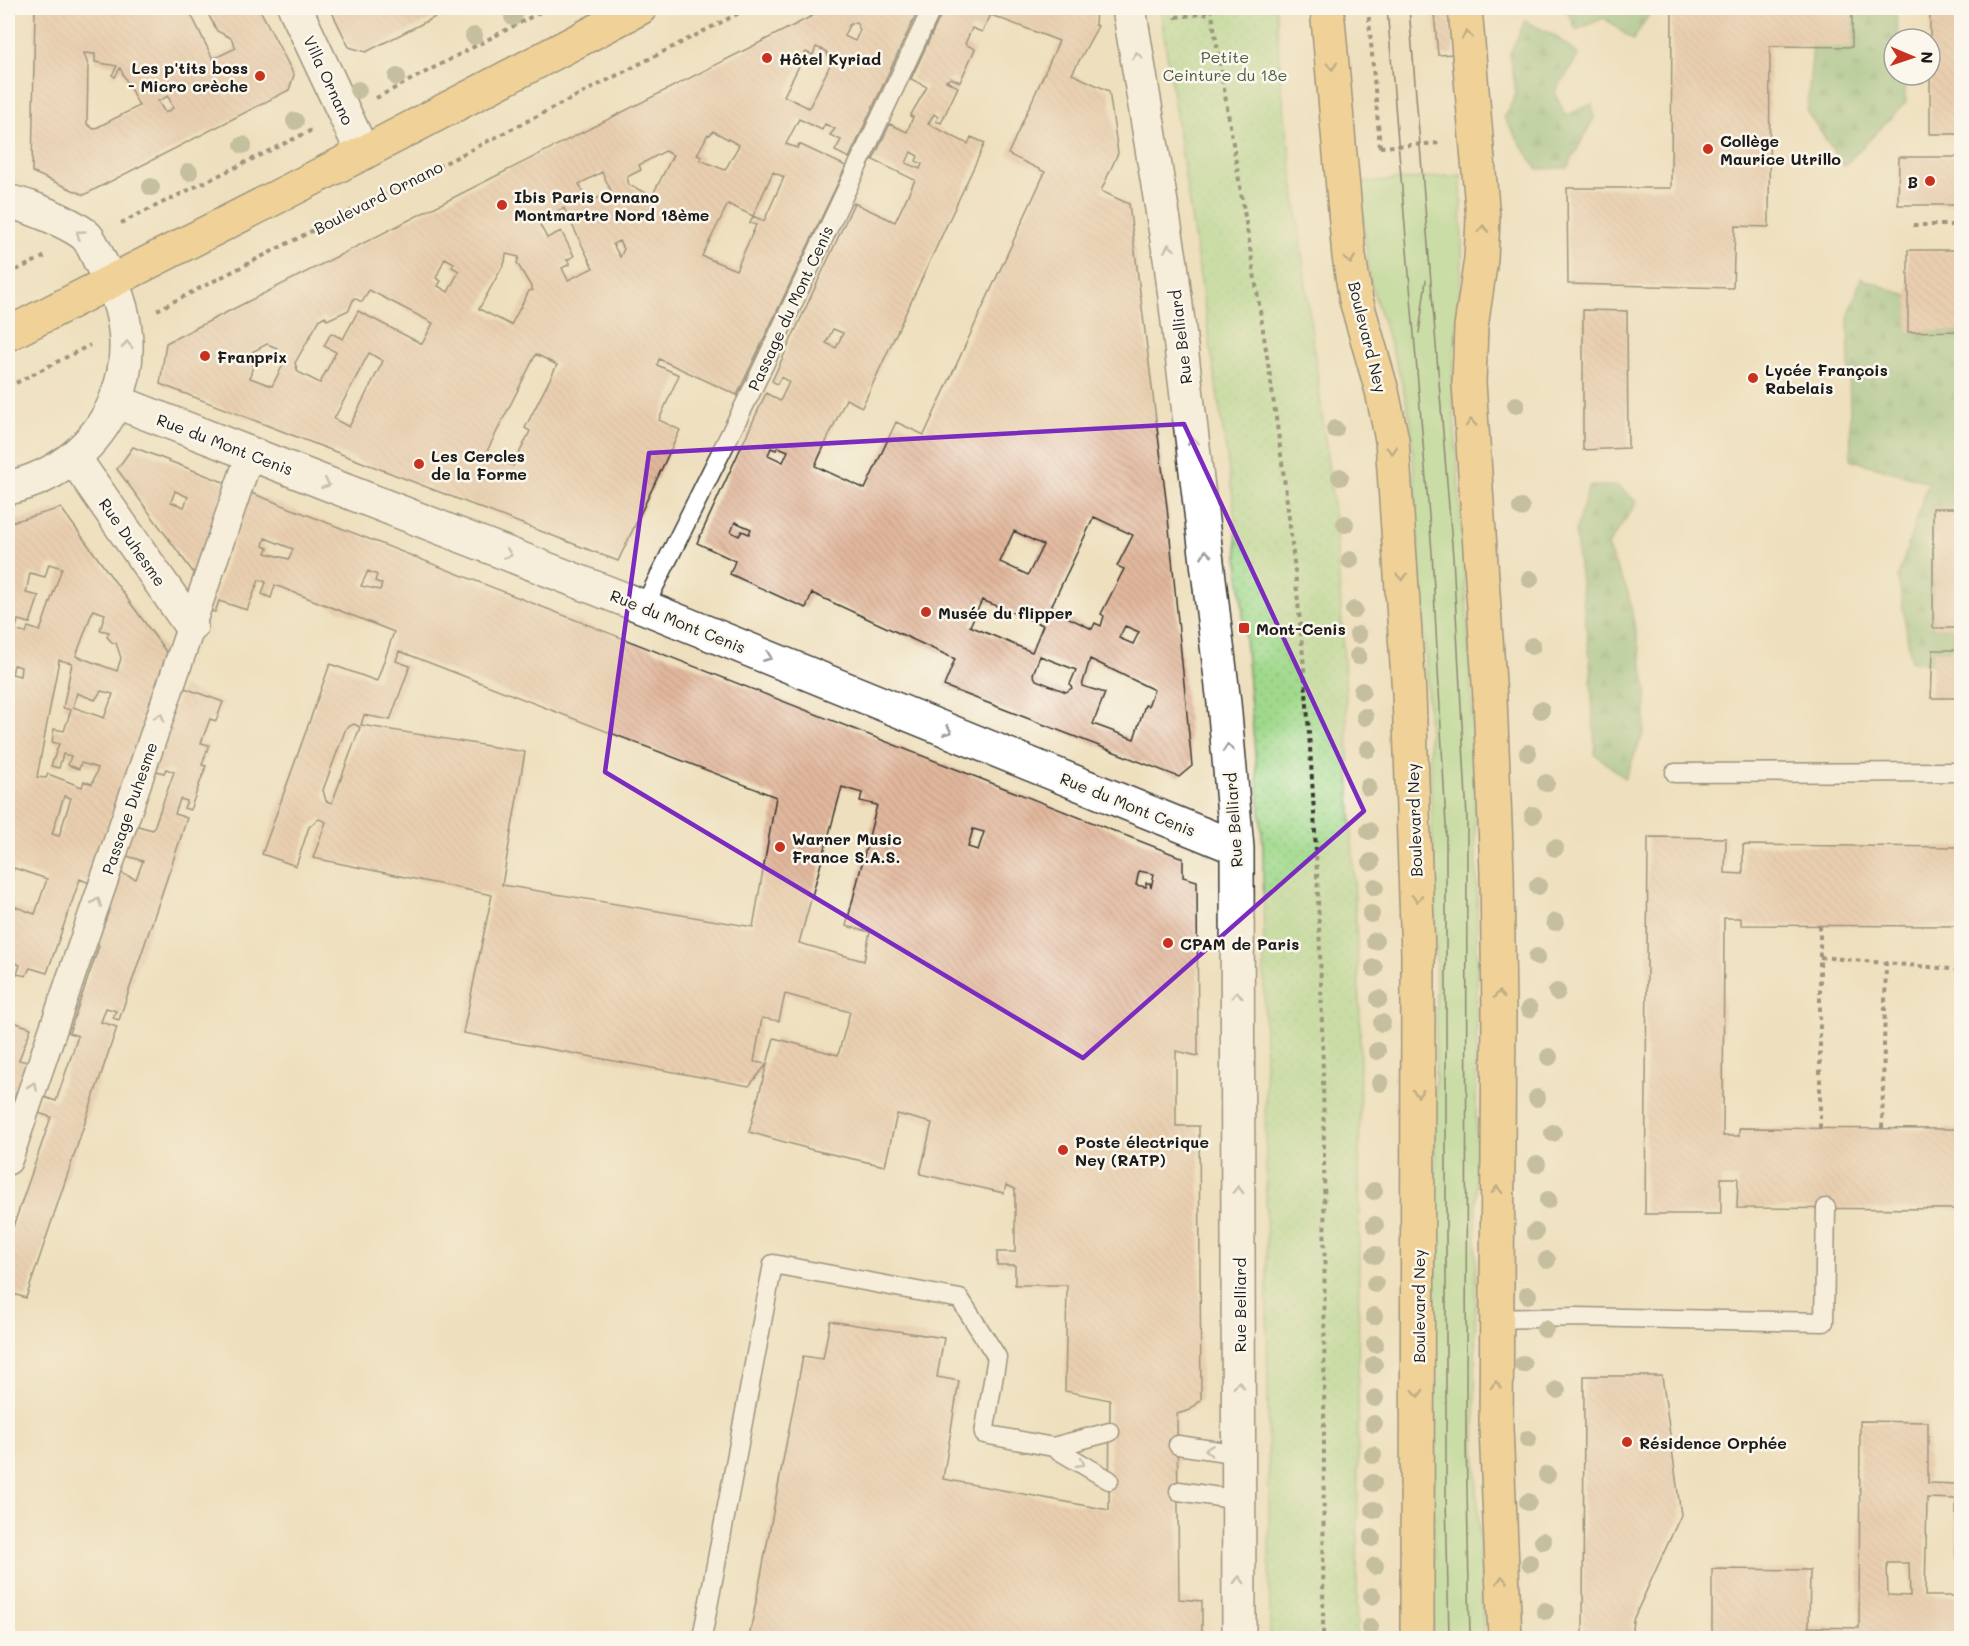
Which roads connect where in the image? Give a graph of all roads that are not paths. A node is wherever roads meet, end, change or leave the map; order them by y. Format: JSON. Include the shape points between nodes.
{"nodes":[{"id":1,"x":295,"y":8,"type":"edge"},
{"id":2,"x":640,"y":8,"type":"edge"},
{"id":3,"x":932,"y":8,"type":"edge"},
{"id":4,"x":1129,"y":8,"type":"edge"},
{"id":5,"x":1327,"y":8,"type":"edge"},
{"id":6,"x":1465,"y":8,"type":"edge"},
{"id":7,"x":363,"y":153,"type":"junction"},
{"id":8,"x":8,"y":202,"type":"edge"},
{"id":9,"x":113,"y":282,"type":"junction"},
{"id":10,"x":8,"y":334,"type":"edge"},
{"id":11,"x":115,"y":401,"type":"junction"},
{"id":12,"x":249,"y":454,"type":"junction"},
{"id":13,"x":74,"y":458,"type":"junction"},
{"id":14,"x":8,"y":488,"type":"edge"},
{"id":15,"x":644,"y":607,"type":"junction"},
{"id":16,"x":191,"y":626,"type":"junction"},
{"id":17,"x":1675,"y":772,"type":"dead end"},
{"id":18,"x":1962,"y":772,"type":"edge"},
{"id":19,"x":1237,"y":848,"type":"junction"},
{"id":20,"x":8,"y":1161,"type":"edge"},
{"id":21,"x":1826,"y":1208,"type":"dead end"},
{"id":22,"x":1496,"y":1319,"type":"junction"},
{"id":23,"x":1110,"y":1432,"type":"dead end"},
{"id":24,"x":1178,"y":1445,"type":"dead end"},
{"id":25,"x":1053,"y":1447,"type":"junction"},
{"id":26,"x":1239,"y":1454,"type":"junction"},
{"id":27,"x":1109,"y":1480,"type":"dead end"},
{"id":28,"x":1179,"y":1491,"type":"dead end"},
{"id":29,"x":1239,"y":1500,"type":"junction"},
{"id":30,"x":702,"y":1638,"type":"edge"},
{"id":31,"x":1239,"y":1638,"type":"edge"},
{"id":32,"x":1417,"y":1638,"type":"edge"},
{"id":33,"x":1505,"y":1638,"type":"edge"}],
"edges":[{"from":1,"to":7,"type":"street","name":"Villa Ornano"},
{"from":2,"to":7,"type":"main road"},
{"from":3,"to":15,"type":"lane","name":"Passage du Mont Cenis","via":[[753,388]]},
{"from":19,"to":4,"type":"street","name":"Rue Belliard","one_way":true,"via":[[1224,703],[1171,264]]},
{"from":5,"to":32,"type":"main road","name":"Boulevard Ney","one_way":true,"via":[[1349,256],[1356,300],[1392,440],[1409,694],[1418,955]]},
{"from":22,"to":6,"type":"main road","one_way":true,"via":[[1500,1011],[1497,873],[1469,356],[1483,219]]},
{"from":7,"to":9,"type":"main road"},
{"from":9,"to":8,"type":"street","one_way":true,"via":[[87,237],[38,211]]},
{"from":9,"to":10,"type":"main road"},
{"from":11,"to":9,"type":"street","one_way":true,"via":[[128,350],[126,327]]},
{"from":11,"to":12,"type":"street","name":"Rue du Mont Cenis"},
{"from":11,"to":13,"type":"street","via":[[98,432]]},
{"from":12,"to":15,"type":"street","name":"Rue du Mont Cenis","one_way":true},
{"from":12,"to":16,"type":"street","name":"Passage Duhesme"},
{"from":13,"to":14,"type":"street","via":[[51,473]]},
{"from":13,"to":16,"type":"street","name":"Rue Duhesme"},
{"from":15,"to":19,"type":"street","name":"Rue du Mont Cenis","one_way":true},
{"from":20,"to":16,"type":"street","name":"Passage Duhesme","one_way":true},
{"from":17,"to":18,"type":"lane"},
{"from":26,"to":19,"type":"street","name":"Rue Belliard","one_way":true},
{"from":21,"to":22,"type":"lane","via":[[1824,1322]]},
{"from":33,"to":22,"type":"main road","one_way":true,"via":[[1497,1474]]},
{"from":23,"to":25,"type":"lane"},
{"from":26,"to":24,"type":"lane","one_way":true},
{"from":25,"to":27,"type":"lane","one_way":true},
{"from":25,"to":30,"type":"lane","via":[[984,1434],[996,1357],[960,1299],[773,1264]]},
{"from":26,"to":29,"type":"street","name":"Rue Belliard"},
{"from":28,"to":29,"type":"lane"},
{"from":31,"to":29,"type":"street","name":"Rue Belliard","one_way":true}]}
